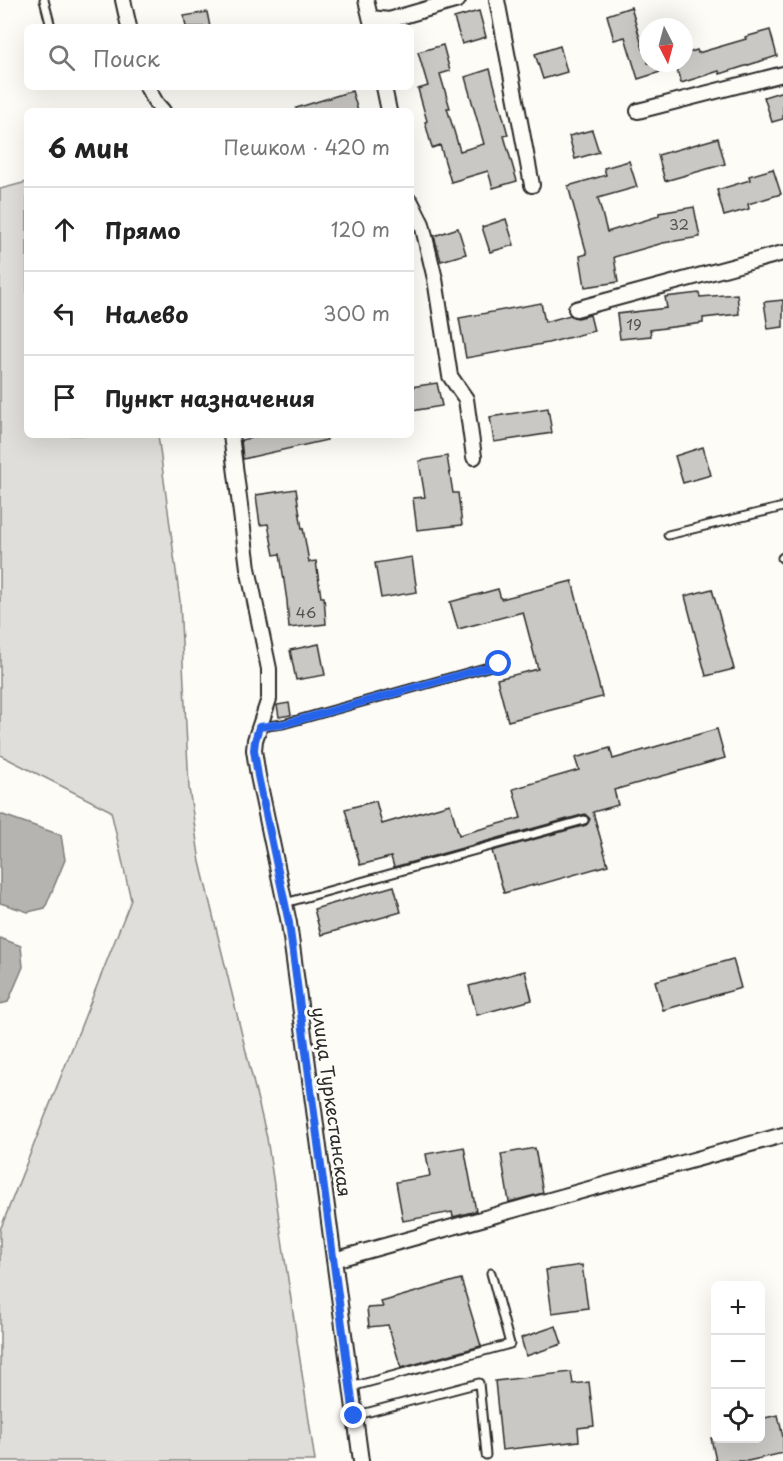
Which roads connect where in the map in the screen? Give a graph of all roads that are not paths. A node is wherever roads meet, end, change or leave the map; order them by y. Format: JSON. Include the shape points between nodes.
{"nodes":[{"id":1,"x":44,"y":0,"type":"edge"},
{"id":2,"x":123,"y":0,"type":"edge"},
{"id":3,"x":366,"y":0,"type":"edge"},
{"id":4,"x":458,"y":0,"type":"edge"},
{"id":5,"x":497,"y":0,"type":"edge"},
{"id":6,"x":371,"y":22,"type":"edge"},
{"id":7,"x":50,"y":24,"type":"edge"},
{"id":8,"x":128,"y":24,"type":"edge"},
{"id":9,"x":783,"y":74,"type":"edge"},
{"id":10,"x":149,"y":90,"type":"edge"},
{"id":11,"x":385,"y":90,"type":"edge"},
{"id":12,"x":160,"y":108,"type":"edge"},
{"id":13,"x":388,"y":108,"type":"edge"},
{"id":14,"x":638,"y":111,"type":"dead end"},
{"id":15,"x":532,"y":185,"type":"dead end"},
{"id":16,"x":414,"y":208,"type":"edge"},
{"id":17,"x":783,"y":254,"type":"edge"},
{"id":18,"x":576,"y":309,"type":"dead end"},
{"id":19,"x":231,"y":438,"type":"edge"},
{"id":20,"x":474,"y":457,"type":"dead end"},
{"id":21,"x":783,"y":507,"type":"edge"},
{"id":22,"x":668,"y":536,"type":"dead end"},
{"id":23,"x":499,"y":664,"type":"dead end"},
{"id":24,"x":259,"y":727,"type":"junction"},
{"id":25,"x":584,"y":820,"type":"dead end"},
{"id":26,"x":285,"y":903,"type":"junction"},
{"id":27,"x":783,"y":1135,"type":"edge"},
{"id":28,"x":334,"y":1260,"type":"junction"},
{"id":29,"x":491,"y":1273,"type":"dead end"},
{"id":30,"x":351,"y":1387,"type":"junction"},
{"id":31,"x":354,"y":1416,"type":"junction"},
{"id":32,"x":486,"y":1455,"type":"dead end"},
{"id":33,"x":361,"y":1461,"type":"edge"}],
"edges":[{"from":1,"to":7,"type":"lane"},
{"from":2,"to":8,"type":"street"},
{"from":3,"to":6,"type":"street"},
{"from":4,"to":6,"type":"street","via":[[389,21]]},
{"from":5,"to":15,"type":"street"},
{"from":9,"to":14,"type":"street"},
{"from":10,"to":12,"type":"street"},
{"from":11,"to":13,"type":"street"},
{"from":16,"to":20,"type":"street","via":[[422,224],[435,279],[450,376],[466,399]]},
{"from":17,"to":18,"type":"street"},
{"from":19,"to":24,"type":"street","via":[[248,568],[269,669],[269,699]]},
{"from":21,"to":22,"type":"lane"},
{"from":23,"to":24,"type":"lane","via":[[284,724]]},
{"from":24,"to":26,"type":"street","name":"улица Туркестанская","via":[[254,750]]},
{"from":25,"to":26,"type":"lane"},
{"from":26,"to":28,"type":"street","name":"улица Туркестанская"},
{"from":27,"to":28,"type":"street"},
{"from":28,"to":30,"type":"street","name":"улица Туркестанская"},
{"from":29,"to":30,"type":"lane","via":[[510,1344]]},
{"from":30,"to":31,"type":"street","name":"улица Туркестанская"},
{"from":31,"to":32,"type":"lane","via":[[479,1383]]},
{"from":31,"to":33,"type":"street","name":"улица Туркестанская"}]}
